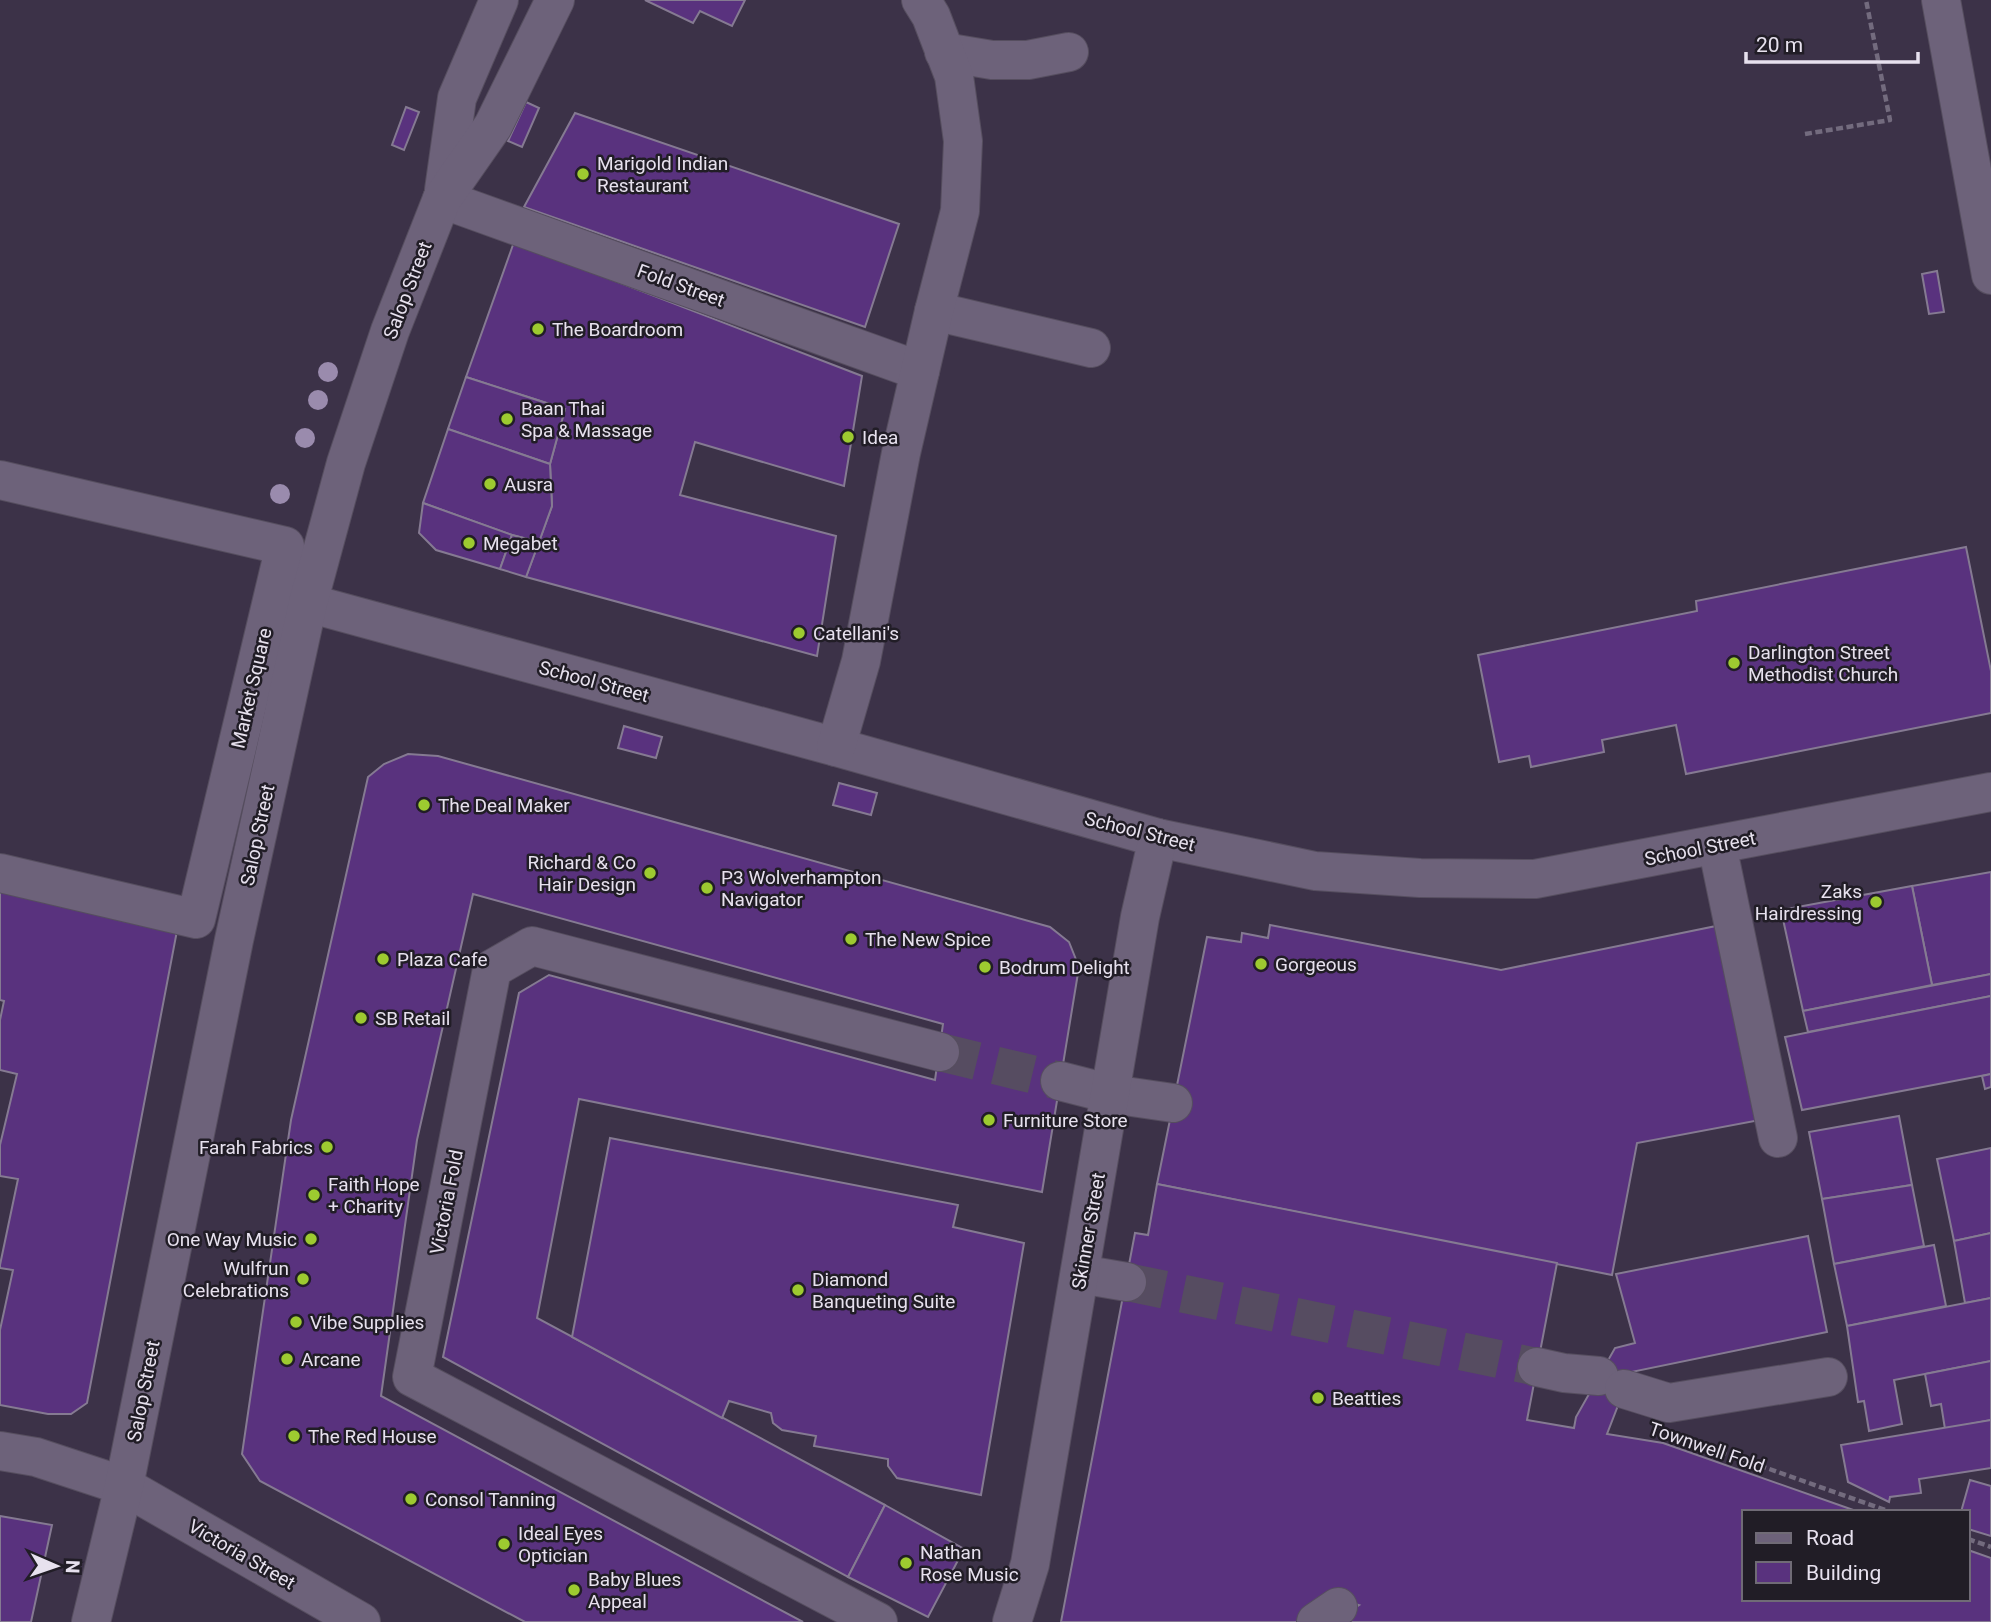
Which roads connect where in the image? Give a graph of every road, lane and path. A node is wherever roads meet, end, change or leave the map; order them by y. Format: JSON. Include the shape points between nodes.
{"nodes":[{"id":1,"x":499,"y":0,"type":"edge"},
{"id":2,"x":555,"y":0,"type":"edge"},
{"id":3,"x":921,"y":0,"type":"edge"},
{"id":4,"x":1866,"y":0,"type":"edge"},
{"id":5,"x":1941,"y":0,"type":"edge"},
{"id":6,"x":944,"y":52,"type":"junction"},
{"id":7,"x":1069,"y":52,"type":"dead end"},
{"id":8,"x":1805,"y":134,"type":"dead end"},
{"id":9,"x":442,"y":199,"type":"junction"},
{"id":10,"x":1991,"y":275,"type":"edge"},
{"id":11,"x":934,"y":311,"type":"junction"},
{"id":12,"x":1091,"y":348,"type":"dead end"},
{"id":13,"x":920,"y":371,"type":"junction"},
{"id":14,"x":0,"y":480,"type":"edge"},
{"id":15,"x":308,"y":603,"type":"junction"},
{"id":16,"x":836,"y":747,"type":"junction"},
{"id":17,"x":1991,"y":792,"type":"edge"},
{"id":18,"x":1158,"y":838,"type":"junction"},
{"id":19,"x":1717,"y":845,"type":"junction"},
{"id":20,"x":0,"y":873,"type":"edge"},
{"id":21,"x":940,"y":1052,"type":"tunnel mouth"},
{"id":22,"x":1060,"y":1081,"type":"tunnel mouth"},
{"id":23,"x":1111,"y":1094,"type":"junction"},
{"id":24,"x":1173,"y":1103,"type":"dead end"},
{"id":25,"x":1777,"y":1138,"type":"dead end"},
{"id":26,"x":1080,"y":1274,"type":"junction"},
{"id":27,"x":1127,"y":1282,"type":"tunnel mouth"},
{"id":28,"x":1581,"y":1376,"type":"dead end"},
{"id":29,"x":1828,"y":1377,"type":"dead end"},
{"id":30,"x":1699,"y":1444,"type":"dead end"},
{"id":31,"x":0,"y":1451,"type":"edge"},
{"id":32,"x":124,"y":1486,"type":"junction"},
{"id":33,"x":1885,"y":1510,"type":"edge"},
{"id":34,"x":1970,"y":1540,"type":"edge"},
{"id":35,"x":1991,"y":1547,"type":"edge"},
{"id":36,"x":91,"y":1622,"type":"edge"},
{"id":37,"x":360,"y":1622,"type":"edge"},
{"id":38,"x":878,"y":1622,"type":"edge"},
{"id":39,"x":1012,"y":1622,"type":"edge"}],
"edges":[{"from":1,"to":9,"type":"street","name":"Salop Street","via":[[457,98]]},
{"from":2,"to":9,"type":"street","name":"Salop Street","via":[[493,126]]},
{"from":3,"to":6,"type":"street"},
{"from":4,"to":8,"type":"path","via":[[1890,120]]},
{"from":5,"to":10,"type":"street"},
{"from":6,"to":7,"type":"street","via":[[992,60],[1028,60]]},
{"from":6,"to":11,"type":"street","via":[[954,76],[963,141],[960,211]]},
{"from":9,"to":13,"type":"street","name":"Fold Street"},
{"from":9,"to":15,"type":"street","name":"Salop Street","via":[[390,331],[346,463]]},
{"from":11,"to":12,"type":"street"},
{"from":11,"to":13,"type":"street"},
{"from":13,"to":16,"type":"street","via":[[860,661]]},
{"from":14,"to":20,"type":"street","name":"Market Square","via":[[285,546],[196,919]]},
{"from":15,"to":16,"type":"street","name":"School Street"},
{"from":15,"to":32,"type":"street","name":"Salop Street","via":[[234,940]]},
{"from":16,"to":18,"type":"street","name":"School Street"},
{"from":17,"to":19,"type":"street","name":"School Street"},
{"from":18,"to":19,"type":"street","name":"School Street","via":[[1315,870],[1420,878],[1535,879]]},
{"from":18,"to":23,"type":"street","name":"Skinner Street"},
{"from":19,"to":25,"type":"street"},
{"from":21,"to":38,"type":"street","name":"Victoria Fold","via":[[532,946],[492,969],[412,1377]]},
{"from":22,"to":23,"type":"street"},
{"from":23,"to":24,"type":"street"},
{"from":23,"to":26,"type":"street","name":"Skinner Street"},
{"from":26,"to":27,"type":"street"},
{"from":26,"to":39,"type":"street","name":"Skinner Street","via":[[1030,1564]]},
{"from":28,"to":29,"type":"street","via":[[1669,1403]]},
{"from":30,"to":33,"type":"path","name":"Townwell Fold"},
{"from":31,"to":32,"type":"street","name":"Victoria Street","via":[[36,1457]]},
{"from":32,"to":36,"type":"street","name":"Salop Street"},
{"from":32,"to":37,"type":"street","name":"Victoria Street"},
{"from":34,"to":35,"type":"path"}]}
